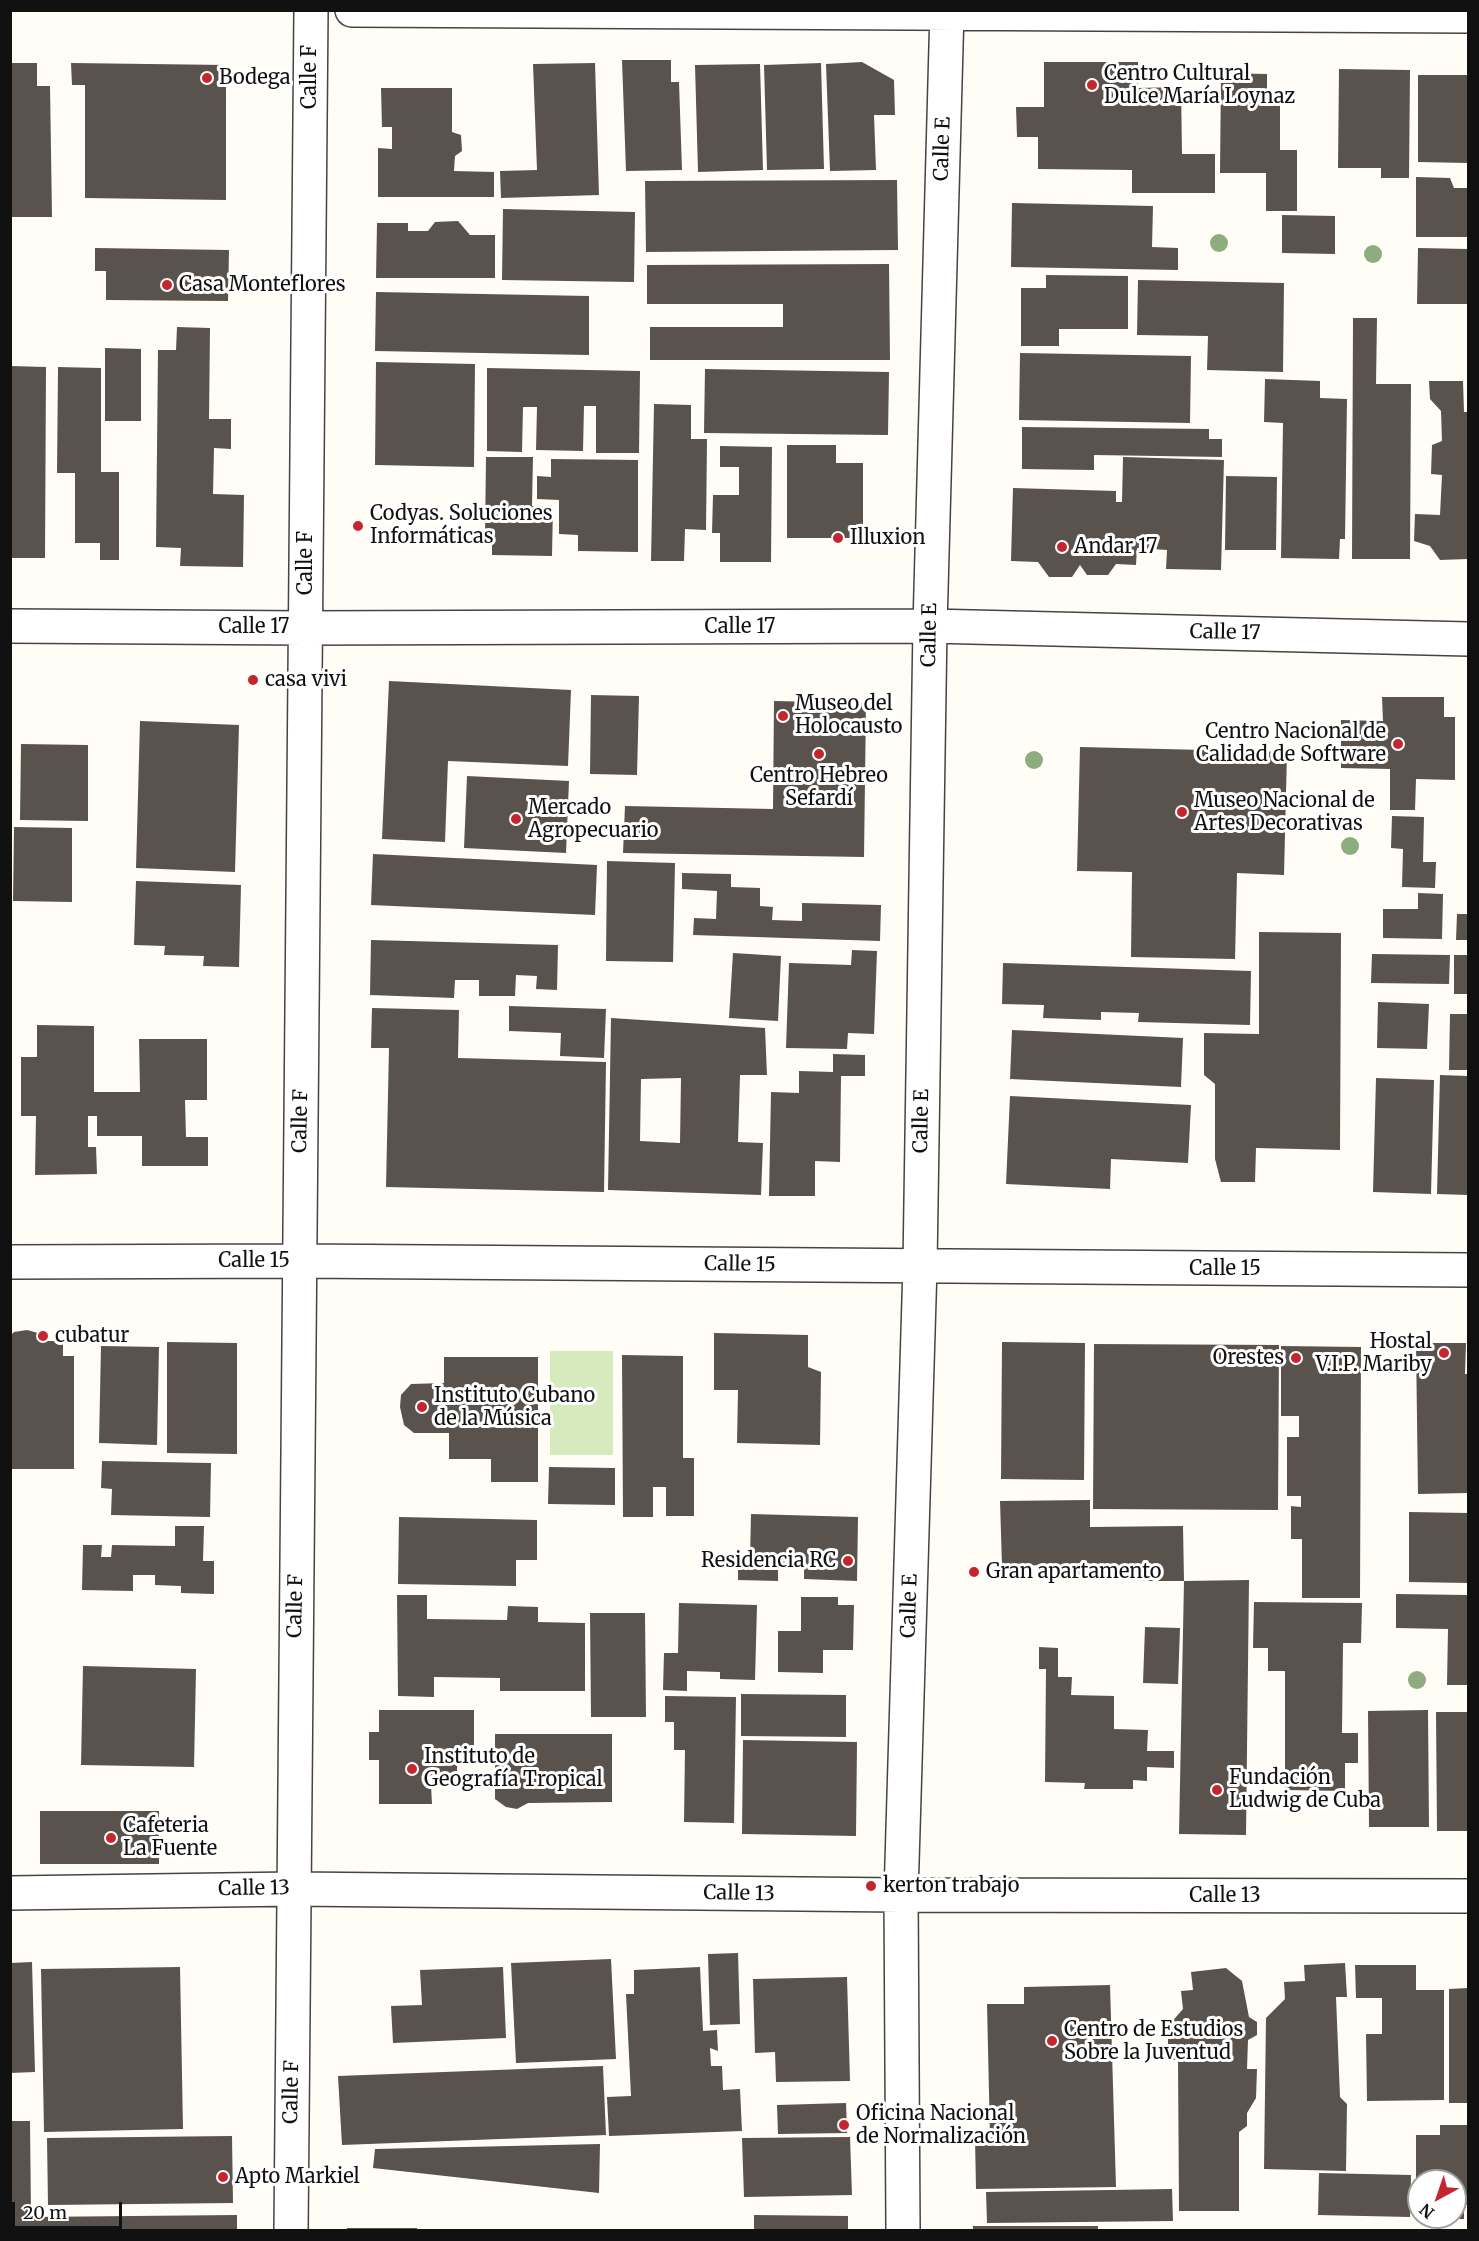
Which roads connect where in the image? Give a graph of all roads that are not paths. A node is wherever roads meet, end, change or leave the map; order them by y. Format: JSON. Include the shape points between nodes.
{"nodes":[{"id":1,"x":310,"y":10,"type":"edge"},
{"id":2,"x":352,"y":10,"type":"edge"},
{"id":3,"x":947,"y":12,"type":"edge"},
{"id":4,"x":1468,"y":16,"type":"edge"},
{"id":5,"x":10,"y":626,"type":"edge"},
{"id":6,"x":930,"y":626,"type":"junction"},
{"id":7,"x":305,"y":628,"type":"junction"},
{"id":8,"x":1468,"y":639,"type":"edge"},
{"id":9,"x":300,"y":1261,"type":"junction"},
{"id":10,"x":10,"y":1262,"type":"edge"},
{"id":11,"x":920,"y":1266,"type":"junction"},
{"id":12,"x":1468,"y":1270,"type":"edge"},
{"id":13,"x":294,"y":1888,"type":"junction"},
{"id":14,"x":10,"y":1893,"type":"edge"},
{"id":15,"x":901,"y":1895,"type":"junction"},
{"id":16,"x":1468,"y":1896,"type":"edge"},
{"id":17,"x":291,"y":2230,"type":"edge"},
{"id":18,"x":903,"y":2230,"type":"edge"}],
"edges":[{"from":1,"to":7,"type":"street","name":"Calle F"},
{"from":2,"to":3,"type":"street"},
{"from":3,"to":4,"type":"street"},
{"from":3,"to":6,"type":"street","name":"Calle E"},
{"from":5,"to":7,"type":"street","name":"Calle 17"},
{"from":6,"to":7,"type":"street","name":"Calle 17"},
{"from":6,"to":8,"type":"street","name":"Calle 17"},
{"from":6,"to":11,"type":"street","name":"Calle E"},
{"from":7,"to":9,"type":"street","name":"Calle F"},
{"from":9,"to":10,"type":"street","name":"Calle 15"},
{"from":9,"to":11,"type":"street","name":"Calle 15"},
{"from":9,"to":13,"type":"street","name":"Calle F"},
{"from":11,"to":12,"type":"street","name":"Calle 15"},
{"from":11,"to":15,"type":"street","name":"Calle E"},
{"from":13,"to":14,"type":"street","name":"Calle 13"},
{"from":13,"to":15,"type":"street","name":"Calle 13"},
{"from":13,"to":17,"type":"street","name":"Calle F"},
{"from":15,"to":16,"type":"street","name":"Calle 13"},
{"from":15,"to":18,"type":"street","name":"Calle E"}]}
